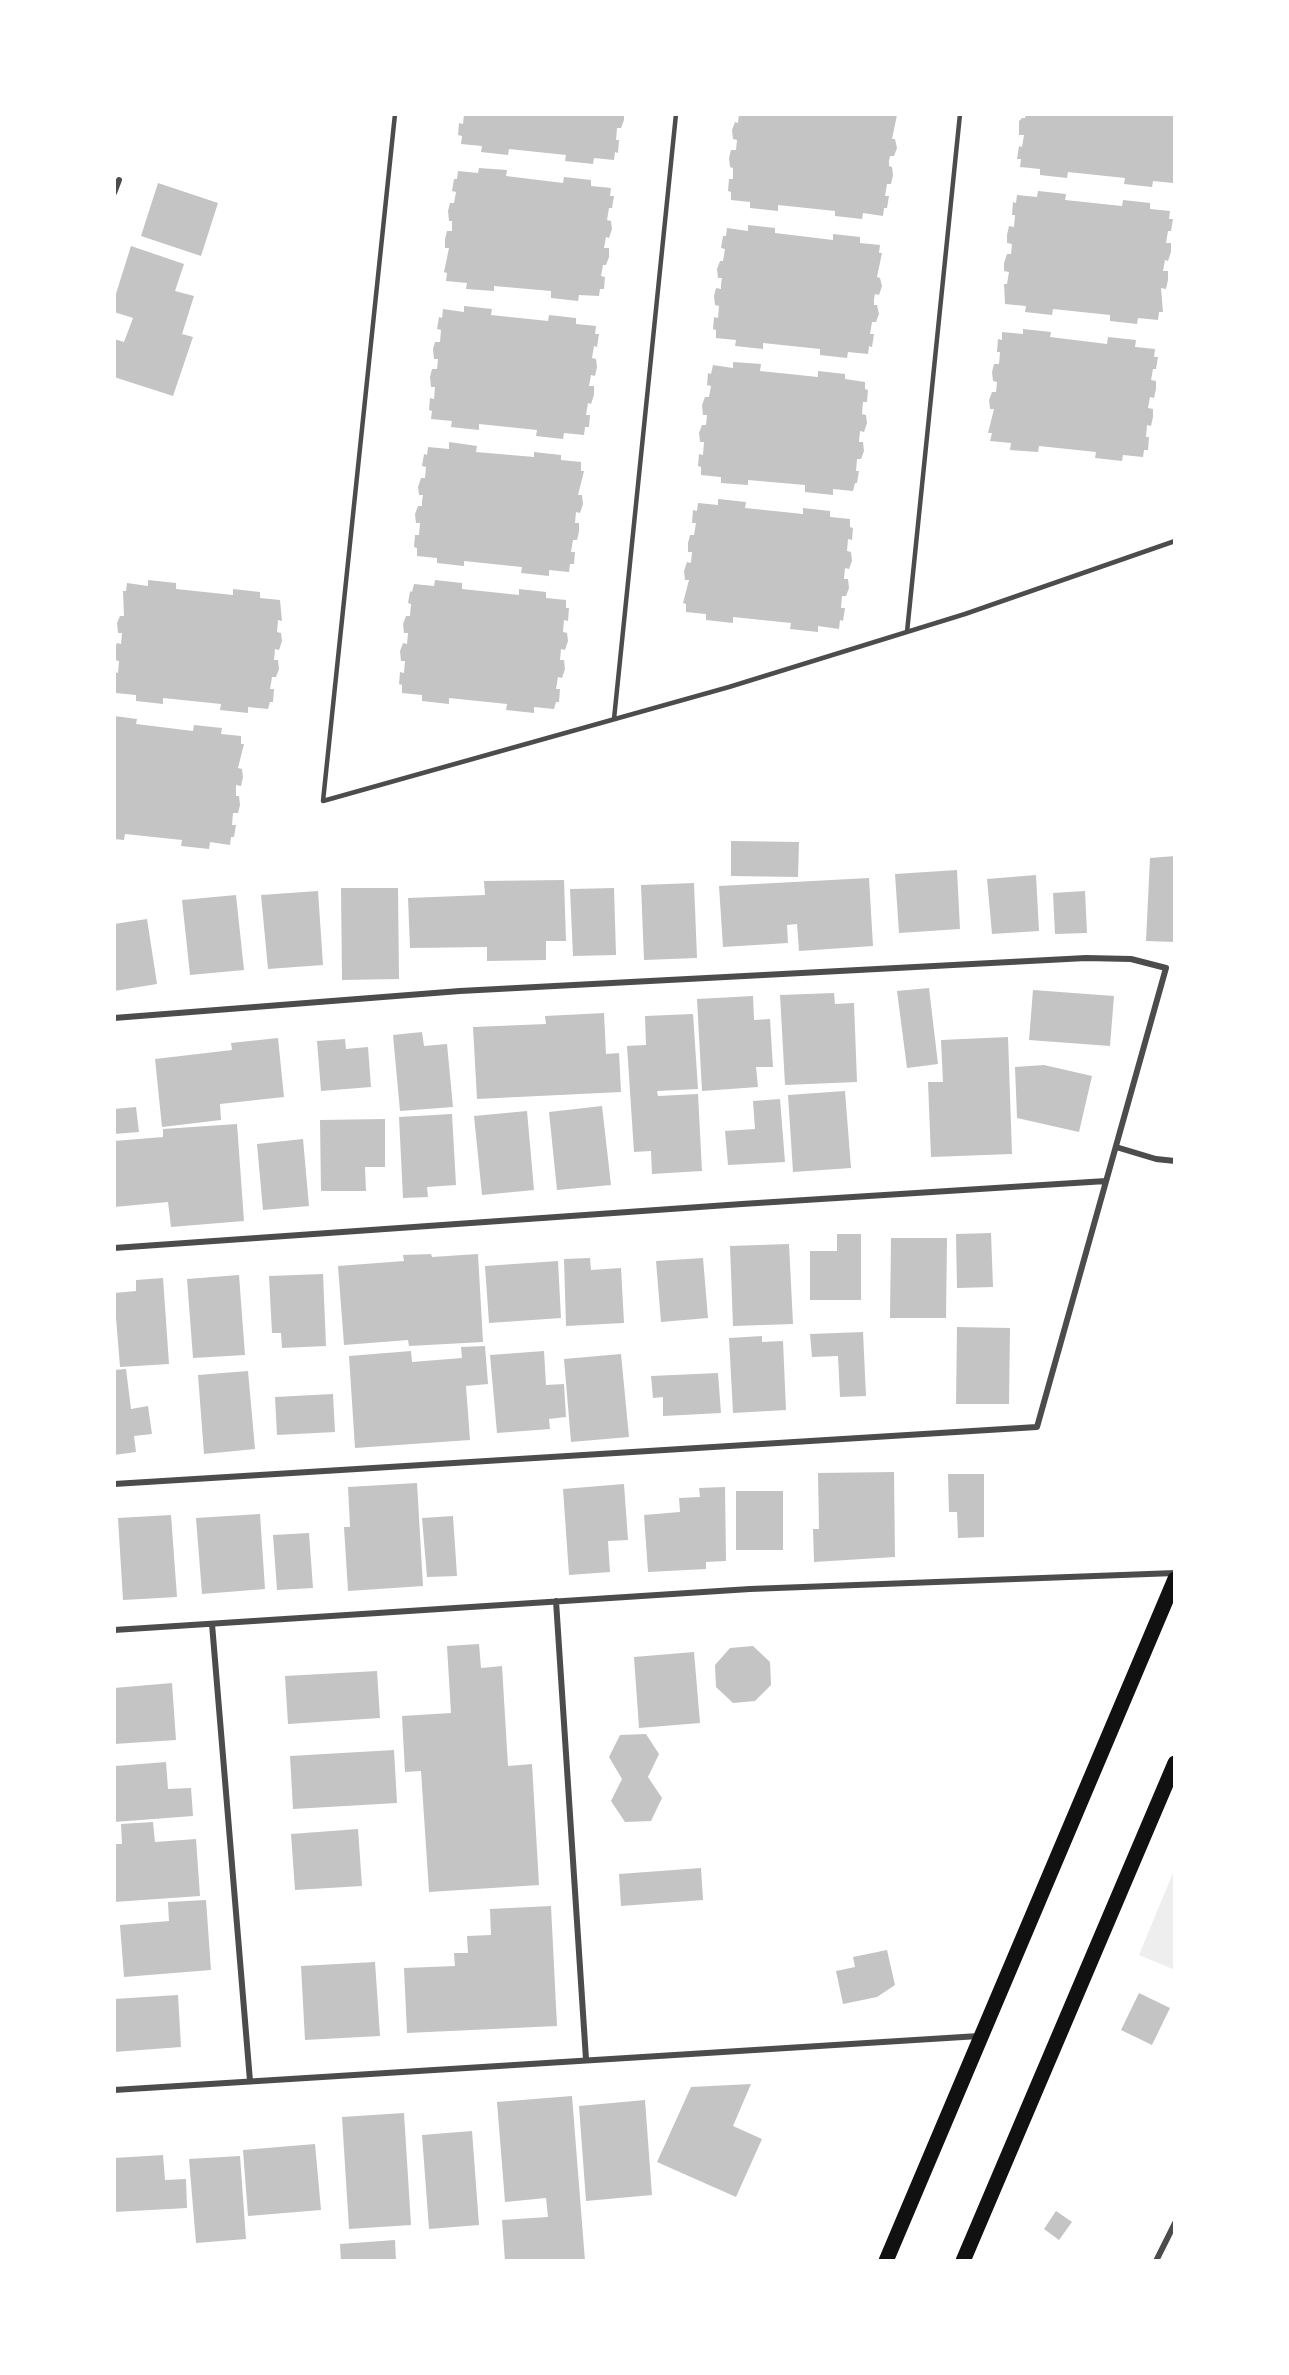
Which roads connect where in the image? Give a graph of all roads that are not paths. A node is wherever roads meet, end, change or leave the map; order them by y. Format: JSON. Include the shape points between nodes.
{"nodes":[{"id":1,"x":395,"y":114,"type":"edge"},
{"id":2,"x":676,"y":114,"type":"edge"},
{"id":3,"x":960,"y":114,"type":"edge"},
{"id":4,"x":118,"y":180,"type":"dead end"},
{"id":5,"x":114,"y":193,"type":"edge"},
{"id":6,"x":1175,"y":541,"type":"edge"},
{"id":7,"x":907,"y":632,"type":"junction"},
{"id":8,"x":614,"y":719,"type":"junction"},
{"id":9,"x":114,"y":1018,"type":"edge"},
{"id":10,"x":1116,"y":1147,"type":"junction"},
{"id":11,"x":1175,"y":1161,"type":"edge"},
{"id":12,"x":1106,"y":1181,"type":"junction"},
{"id":13,"x":114,"y":1248,"type":"edge"},
{"id":14,"x":114,"y":1484,"type":"edge"},
{"id":15,"x":1175,"y":1573,"type":"edge"},
{"id":16,"x":1175,"y":1579,"type":"edge"},
{"id":17,"x":556,"y":1601,"type":"junction"},
{"id":18,"x":212,"y":1624,"type":"junction"},
{"id":19,"x":114,"y":1630,"type":"edge"},
{"id":20,"x":1175,"y":1763,"type":"edge"},
{"id":21,"x":981,"y":2036,"type":"junction"},
{"id":22,"x":586,"y":2059,"type":"junction"},
{"id":23,"x":250,"y":2081,"type":"junction"},
{"id":24,"x":114,"y":2090,"type":"edge"},
{"id":25,"x":1175,"y":2223,"type":"edge"},
{"id":26,"x":886,"y":2261,"type":"edge"},
{"id":27,"x":963,"y":2261,"type":"edge"},
{"id":28,"x":1156,"y":2261,"type":"edge"}],
"edges":[{"from":1,"to":8,"type":"lane","via":[[322,801]]},
{"from":2,"to":8,"type":"lane"},
{"from":3,"to":7,"type":"lane"},
{"from":4,"to":5,"type":"street"},
{"from":6,"to":7,"type":"lane"},
{"from":7,"to":8,"type":"lane"},
{"from":9,"to":10,"type":"street","via":[[460,991],[1086,958],[1131,959],[1166,968]]},
{"from":10,"to":11,"type":"street"},
{"from":10,"to":12,"type":"street"},
{"from":12,"to":13,"type":"street"},
{"from":12,"to":14,"type":"street","via":[[1037,1427]]},
{"from":15,"to":17,"type":"street","via":[[750,1589]]},
{"from":16,"to":21,"type":"main road"},
{"from":17,"to":18,"type":"street"},
{"from":17,"to":22,"type":"street"},
{"from":18,"to":19,"type":"street"},
{"from":18,"to":23,"type":"street"},
{"from":20,"to":27,"type":"main road"},
{"from":21,"to":22,"type":"street"},
{"from":21,"to":26,"type":"main road"},
{"from":22,"to":23,"type":"street"},
{"from":23,"to":24,"type":"street"},
{"from":25,"to":28,"type":"street"}]}
